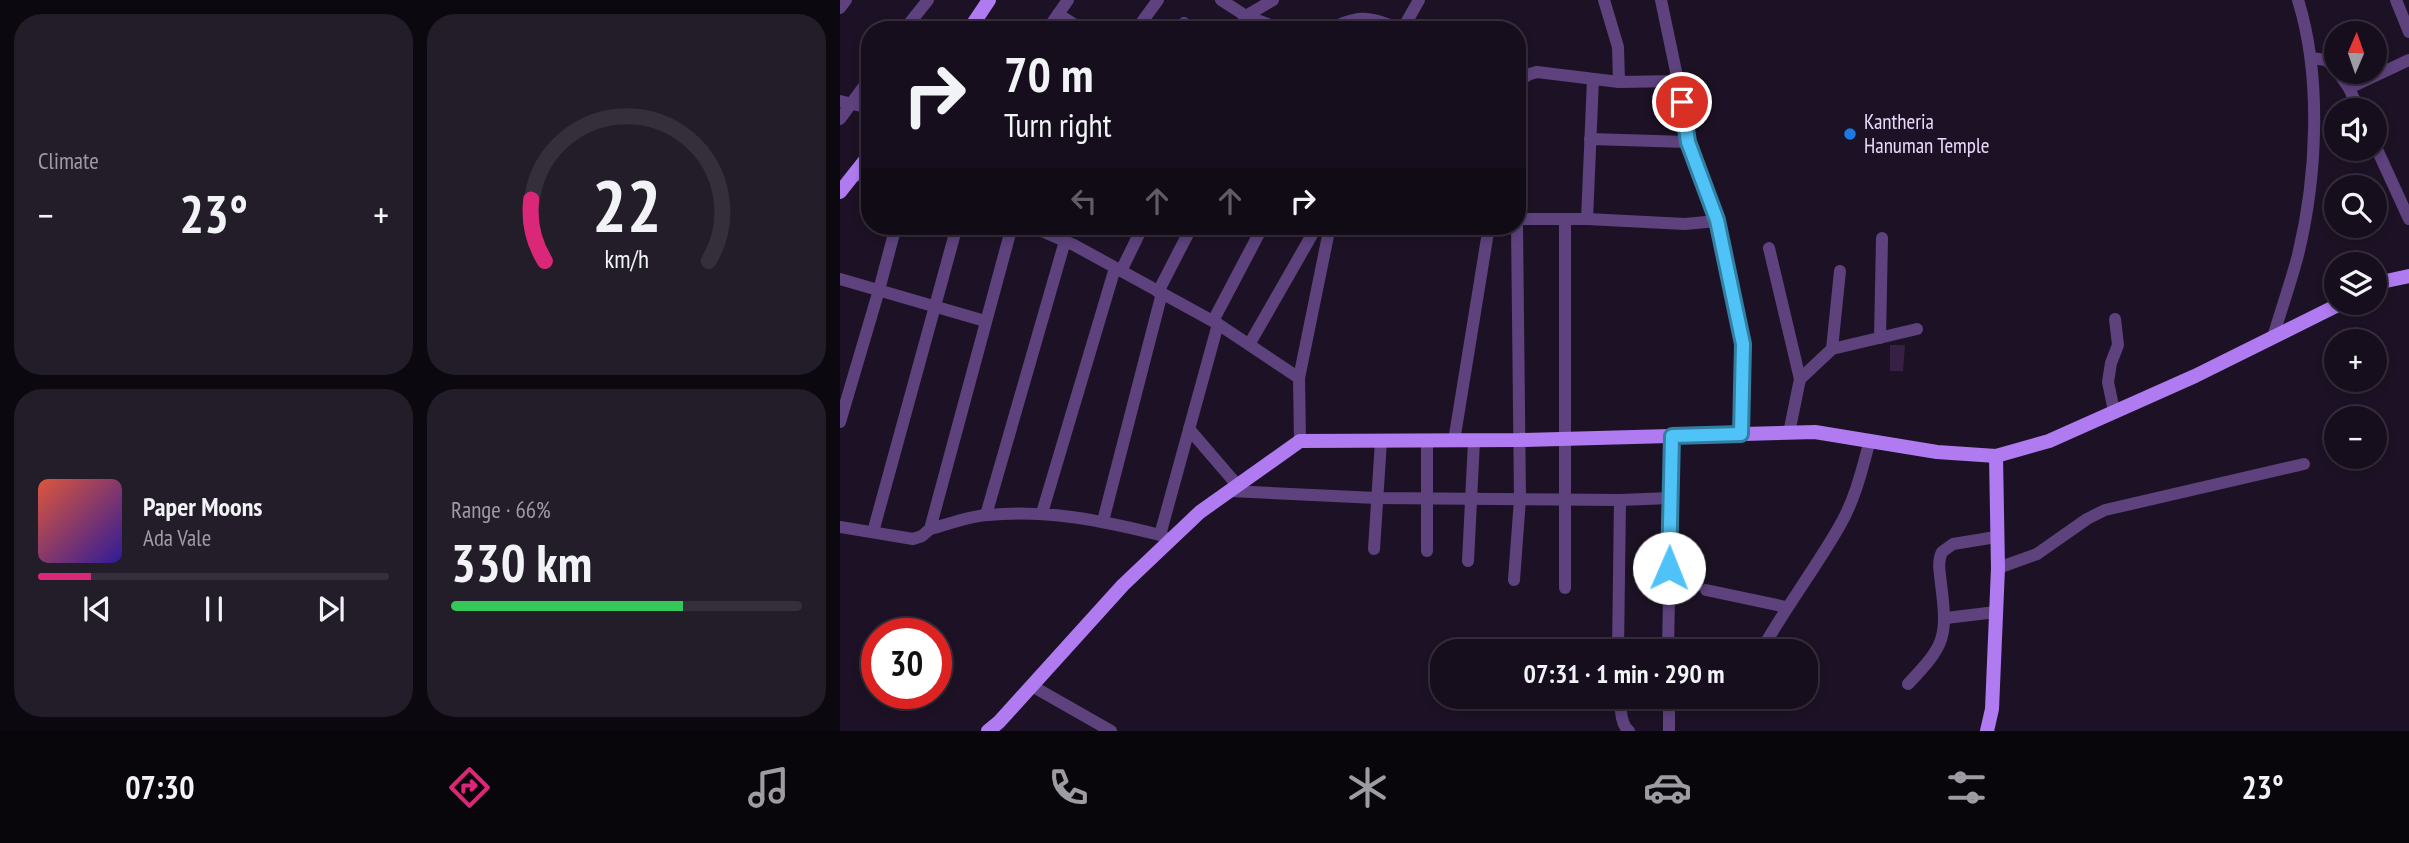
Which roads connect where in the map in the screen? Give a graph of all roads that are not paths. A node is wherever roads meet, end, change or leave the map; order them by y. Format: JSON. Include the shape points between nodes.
{"nodes":[{"id":1,"x":846,"y":0,"type":"edge"},
{"id":2,"x":928,"y":0,"type":"edge"},
{"id":3,"x":989,"y":0,"type":"edge"},
{"id":4,"x":1068,"y":0,"type":"edge"},
{"id":5,"x":1158,"y":0,"type":"edge"},
{"id":6,"x":1221,"y":0,"type":"edge"},
{"id":7,"x":1273,"y":0,"type":"edge"},
{"id":8,"x":1419,"y":0,"type":"edge"},
{"id":9,"x":1604,"y":0,"type":"edge"},
{"id":10,"x":1661,"y":0,"type":"edge"},
{"id":11,"x":2298,"y":0,"type":"edge"},
{"id":12,"x":2396,"y":0,"type":"edge"},
{"id":13,"x":840,"y":8,"type":"edge"},
{"id":14,"x":1058,"y":14,"type":"junction"},
{"id":15,"x":1246,"y":16,"type":"junction"},
{"id":16,"x":911,"y":21,"type":"edge"},
{"id":17,"x":975,"y":21,"type":"edge"},
{"id":18,"x":1053,"y":21,"type":"edge"},
{"id":19,"x":1069,"y":21,"type":"edge"},
{"id":20,"x":1143,"y":21,"type":"edge"},
{"id":21,"x":1244,"y":21,"type":"edge"},
{"id":22,"x":1260,"y":21,"type":"edge"},
{"id":23,"x":1349,"y":21,"type":"edge"},
{"id":24,"x":1379,"y":21,"type":"edge"},
{"id":25,"x":1407,"y":21,"type":"edge"},
{"id":26,"x":2409,"y":32,"type":"edge"},
{"id":27,"x":2311,"y":58,"type":"junction"},
{"id":28,"x":2324,"y":60,"type":"edge"},
{"id":29,"x":2409,"y":61,"type":"edge"},
{"id":30,"x":1526,"y":75,"type":"edge"},
{"id":31,"x":1593,"y":79,"type":"junction"},
{"id":32,"x":1678,"y":81,"type":"junction"},
{"id":33,"x":1619,"y":82,"type":"junction"},
{"id":34,"x":2346,"y":84,"type":"edge"},
{"id":35,"x":861,"y":87,"type":"edge"},
{"id":36,"x":2349,"y":88,"type":"junction"},
{"id":37,"x":2354,"y":98,"type":"edge"},
{"id":38,"x":846,"y":102,"type":"edge"},
{"id":39,"x":840,"y":119,"type":"edge"},
{"id":40,"x":1590,"y":139,"type":"junction"},
{"id":41,"x":1688,"y":142,"type":"junction"},
{"id":42,"x":2382,"y":161,"type":"edge"},
{"id":43,"x":861,"y":166,"type":"edge"},
{"id":44,"x":855,"y":173,"type":"junction"},
{"id":45,"x":861,"y":176,"type":"edge"},
{"id":46,"x":840,"y":192,"type":"edge"},
{"id":47,"x":1526,"y":219,"type":"edge"},
{"id":48,"x":1587,"y":219,"type":"junction"},
{"id":49,"x":2409,"y":219,"type":"edge"},
{"id":50,"x":1565,"y":220,"type":"junction"},
{"id":51,"x":1717,"y":220,"type":"junction"},
{"id":52,"x":894,"y":235,"type":"edge"},
{"id":53,"x":955,"y":235,"type":"edge"},
{"id":54,"x":1009,"y":235,"type":"edge"},
{"id":55,"x":1059,"y":235,"type":"edge"},
{"id":56,"x":1138,"y":235,"type":"edge"},
{"id":57,"x":1188,"y":235,"type":"edge"},
{"id":58,"x":1259,"y":235,"type":"edge"},
{"id":59,"x":1312,"y":235,"type":"edge"},
{"id":60,"x":1328,"y":235,"type":"edge"},
{"id":61,"x":1488,"y":235,"type":"edge"},
{"id":62,"x":1517,"y":235,"type":"edge"},
{"id":63,"x":1882,"y":238,"type":"dead end"},
{"id":64,"x":1065,"y":241,"type":"junction"},
{"id":65,"x":1769,"y":248,"type":"dead end"},
{"id":66,"x":1118,"y":269,"type":"junction"},
{"id":67,"x":1840,"y":271,"type":"dead end"},
{"id":68,"x":2409,"y":276,"type":"edge"},
{"id":69,"x":840,"y":279,"type":"edge"},
{"id":70,"x":2387,"y":281,"type":"edge"},
{"id":71,"x":880,"y":290,"type":"junction"},
{"id":72,"x":1160,"y":293,"type":"junction"},
{"id":73,"x":935,"y":306,"type":"junction"},
{"id":74,"x":2324,"y":312,"type":"edge"},
{"id":75,"x":2115,"y":319,"type":"dead end"},
{"id":76,"x":985,"y":321,"type":"junction"},
{"id":77,"x":1216,"y":323,"type":"junction"},
{"id":78,"x":1917,"y":329,"type":"dead end"},
{"id":79,"x":2273,"y":337,"type":"junction"},
{"id":80,"x":1880,"y":338,"type":"junction"},
{"id":81,"x":1250,"y":343,"type":"junction"},
{"id":82,"x":1832,"y":349,"type":"junction"},
{"id":83,"x":1299,"y":379,"type":"junction"},
{"id":84,"x":1800,"y":379,"type":"junction"},
{"id":85,"x":2114,"y":411,"type":"junction"},
{"id":86,"x":840,"y":422,"type":"edge"},
{"id":87,"x":1189,"y":429,"type":"junction"},
{"id":88,"x":1789,"y":433,"type":"junction"},
{"id":89,"x":1741,"y":434,"type":"junction"},
{"id":90,"x":1672,"y":436,"type":"junction"},
{"id":91,"x":1566,"y":439,"type":"junction"},
{"id":92,"x":1520,"y":440,"type":"junction"},
{"id":93,"x":1870,"y":440,"type":"junction"},
{"id":94,"x":1300,"y":441,"type":"junction"},
{"id":95,"x":1381,"y":441,"type":"junction"},
{"id":96,"x":1427,"y":441,"type":"junction"},
{"id":97,"x":1454,"y":441,"type":"junction"},
{"id":98,"x":1474,"y":441,"type":"junction"},
{"id":99,"x":1996,"y":456,"type":"junction"},
{"id":100,"x":2304,"y":464,"type":"dead end"},
{"id":101,"x":1234,"y":488,"type":"junction"},
{"id":102,"x":1376,"y":498,"type":"junction"},
{"id":103,"x":1426,"y":498,"type":"junction"},
{"id":104,"x":1472,"y":498,"type":"junction"},
{"id":105,"x":1670,"y":498,"type":"junction"},
{"id":106,"x":1520,"y":499,"type":"junction"},
{"id":107,"x":1567,"y":499,"type":"junction"},
{"id":108,"x":1620,"y":500,"type":"junction"},
{"id":109,"x":1042,"y":513,"type":"junction"},
{"id":110,"x":986,"y":515,"type":"junction"},
{"id":111,"x":1103,"y":521,"type":"junction"},
{"id":112,"x":840,"y":527,"type":"edge"},
{"id":113,"x":930,"y":529,"type":"junction"},
{"id":114,"x":873,"y":532,"type":"junction"},
{"id":115,"x":1996,"y":537,"type":"junction"},
{"id":116,"x":1165,"y":538,"type":"junction"},
{"id":117,"x":1374,"y":549,"type":"dead end"},
{"id":118,"x":1427,"y":551,"type":"dead end"},
{"id":119,"x":1468,"y":561,"type":"dead end"},
{"id":120,"x":1998,"y":568,"type":"junction"},
{"id":121,"x":1514,"y":580,"type":"dead end"},
{"id":122,"x":1565,"y":588,"type":"dead end"},
{"id":123,"x":1706,"y":590,"type":"dead end"},
{"id":124,"x":1786,"y":607,"type":"junction"},
{"id":125,"x":1996,"y":612,"type":"junction"},
{"id":126,"x":1946,"y":618,"type":"junction"},
{"id":127,"x":1618,"y":639,"type":"edge"},
{"id":128,"x":1668,"y":639,"type":"edge"},
{"id":129,"x":1768,"y":639,"type":"edge"},
{"id":130,"x":1908,"y":684,"type":"dead end"},
{"id":131,"x":1032,"y":686,"type":"junction"},
{"id":132,"x":1621,"y":709,"type":"edge"},
{"id":133,"x":1669,"y":709,"type":"edge"},
{"id":134,"x":988,"y":731,"type":"edge"},
{"id":135,"x":1111,"y":731,"type":"edge"},
{"id":136,"x":1629,"y":731,"type":"edge"},
{"id":137,"x":1669,"y":731,"type":"edge"},
{"id":138,"x":1987,"y":731,"type":"edge"}],
"edges":[{"from":1,"to":13,"type":"street"},
{"from":2,"to":16,"type":"street"},
{"from":3,"to":17,"type":"main road"},
{"from":4,"to":14,"type":"street"},
{"from":5,"to":20,"type":"street"},
{"from":6,"to":15,"type":"street"},
{"from":7,"to":15,"type":"street"},
{"from":8,"to":25,"type":"street"},
{"from":9,"to":33,"type":"street","via":[[1618,47]]},
{"from":10,"to":32,"type":"street"},
{"from":11,"to":27,"type":"street"},
{"from":12,"to":26,"type":"street"},
{"from":14,"to":18,"type":"street"},
{"from":14,"to":19,"type":"street"},
{"from":15,"to":21,"type":"street"},
{"from":15,"to":22,"type":"street"},
{"from":23,"to":24,"type":"street","via":[[1367,17]]},
{"from":27,"to":28,"type":"street"},
{"from":27,"to":79,"type":"street","via":[[2313,162],[2298,253]]},
{"from":29,"to":36,"type":"street"},
{"from":30,"to":31,"type":"street","via":[[1537,72]]},
{"from":31,"to":33,"type":"street"},
{"from":31,"to":40,"type":"street"},
{"from":32,"to":33,"type":"street"},
{"from":32,"to":41,"type":"street"},
{"from":34,"to":36,"type":"street"},
{"from":35,"to":38,"type":"street"},
{"from":36,"to":37,"type":"street"},
{"from":38,"to":39,"type":"street"},
{"from":40,"to":41,"type":"street"},
{"from":40,"to":48,"type":"street"},
{"from":41,"to":51,"type":"street"},
{"from":42,"to":49,"type":"street"},
{"from":43,"to":44,"type":"main road"},
{"from":44,"to":45,"type":"street"},
{"from":44,"to":46,"type":"main road"},
{"from":47,"to":50,"type":"street"},
{"from":48,"to":50,"type":"street"},
{"from":48,"to":51,"type":"street"},
{"from":50,"to":91,"type":"street"},
{"from":51,"to":89,"type":"street","via":[[1743,344]]},
{"from":52,"to":71,"type":"street"},
{"from":53,"to":73,"type":"street"},
{"from":54,"to":76,"type":"street"},
{"from":55,"to":64,"type":"street"},
{"from":56,"to":66,"type":"street"},
{"from":57,"to":72,"type":"street"},
{"from":58,"to":77,"type":"street"},
{"from":59,"to":81,"type":"street"},
{"from":60,"to":83,"type":"street"},
{"from":61,"to":97,"type":"street"},
{"from":62,"to":92,"type":"street"},
{"from":63,"to":80,"type":"street"},
{"from":64,"to":66,"type":"street"},
{"from":64,"to":110,"type":"street"},
{"from":65,"to":84,"type":"street"},
{"from":66,"to":72,"type":"street"},
{"from":66,"to":109,"type":"street"},
{"from":67,"to":82,"type":"street"},
{"from":68,"to":70,"type":"main road"},
{"from":69,"to":71,"type":"street"},
{"from":71,"to":73,"type":"street"},
{"from":71,"to":86,"type":"street"},
{"from":72,"to":77,"type":"street"},
{"from":72,"to":111,"type":"street"},
{"from":73,"to":76,"type":"street"},
{"from":73,"to":114,"type":"street"},
{"from":74,"to":79,"type":"main road"},
{"from":75,"to":85,"type":"street","via":[[2118,345],[2108,382]]},
{"from":76,"to":113,"type":"street"},
{"from":77,"to":81,"type":"street"},
{"from":77,"to":87,"type":"street"},
{"from":78,"to":80,"type":"street"},
{"from":79,"to":85,"type":"main road"},
{"from":80,"to":82,"type":"street"},
{"from":81,"to":83,"type":"street"},
{"from":82,"to":84,"type":"street"},
{"from":83,"to":94,"type":"street"},
{"from":84,"to":88,"type":"street"},
{"from":85,"to":99,"type":"main road","via":[[2049,441]]},
{"from":87,"to":101,"type":"street"},
{"from":87,"to":116,"type":"street"},
{"from":88,"to":89,"type":"main road"},
{"from":88,"to":93,"type":"main road"},
{"from":89,"to":90,"type":"main road"},
{"from":90,"to":91,"type":"main road"},
{"from":90,"to":105,"type":"street"},
{"from":91,"to":92,"type":"main road"},
{"from":91,"to":107,"type":"street"},
{"from":92,"to":98,"type":"main road"},
{"from":92,"to":106,"type":"street"},
{"from":93,"to":99,"type":"main road","via":[[1937,453]]},
{"from":93,"to":124,"type":"street","via":[[1858,486],[1839,527]]},
{"from":94,"to":95,"type":"main road"},
{"from":94,"to":101,"type":"main road"},
{"from":95,"to":96,"type":"main road"},
{"from":95,"to":102,"type":"street"},
{"from":96,"to":97,"type":"main road"},
{"from":96,"to":103,"type":"street"},
{"from":97,"to":98,"type":"main road"},
{"from":98,"to":104,"type":"street"},
{"from":99,"to":115,"type":"main road"},
{"from":100,"to":120,"type":"street","via":[[2105,510],[2037,554]]},
{"from":101,"to":102,"type":"street"},
{"from":101,"to":116,"type":"main road"},
{"from":102,"to":103,"type":"street"},
{"from":102,"to":117,"type":"street"},
{"from":103,"to":104,"type":"street"},
{"from":103,"to":118,"type":"street"},
{"from":104,"to":106,"type":"street"},
{"from":104,"to":119,"type":"street"},
{"from":105,"to":108,"type":"street"},
{"from":105,"to":128,"type":"street"},
{"from":106,"to":107,"type":"street"},
{"from":106,"to":121,"type":"street"},
{"from":107,"to":108,"type":"street"},
{"from":107,"to":122,"type":"street"},
{"from":108,"to":127,"type":"street"},
{"from":109,"to":110,"type":"street"},
{"from":109,"to":111,"type":"street"},
{"from":110,"to":113,"type":"street"},
{"from":111,"to":116,"type":"street"},
{"from":112,"to":114,"type":"street"},
{"from":113,"to":114,"type":"street","via":[[914,539]]},
{"from":115,"to":120,"type":"main road"},
{"from":115,"to":126,"type":"street","via":[[1953,544],[1942,551],[1939,566]]},
{"from":116,"to":131,"type":"main road"},
{"from":120,"to":125,"type":"main road"},
{"from":123,"to":124,"type":"street"},
{"from":124,"to":129,"type":"street"},
{"from":125,"to":126,"type":"street"},
{"from":125,"to":138,"type":"main road"},
{"from":126,"to":130,"type":"street","via":[[1937,651]]},
{"from":131,"to":134,"type":"main road"},
{"from":131,"to":135,"type":"street"},
{"from":132,"to":136,"type":"street"},
{"from":133,"to":137,"type":"street"}]}
